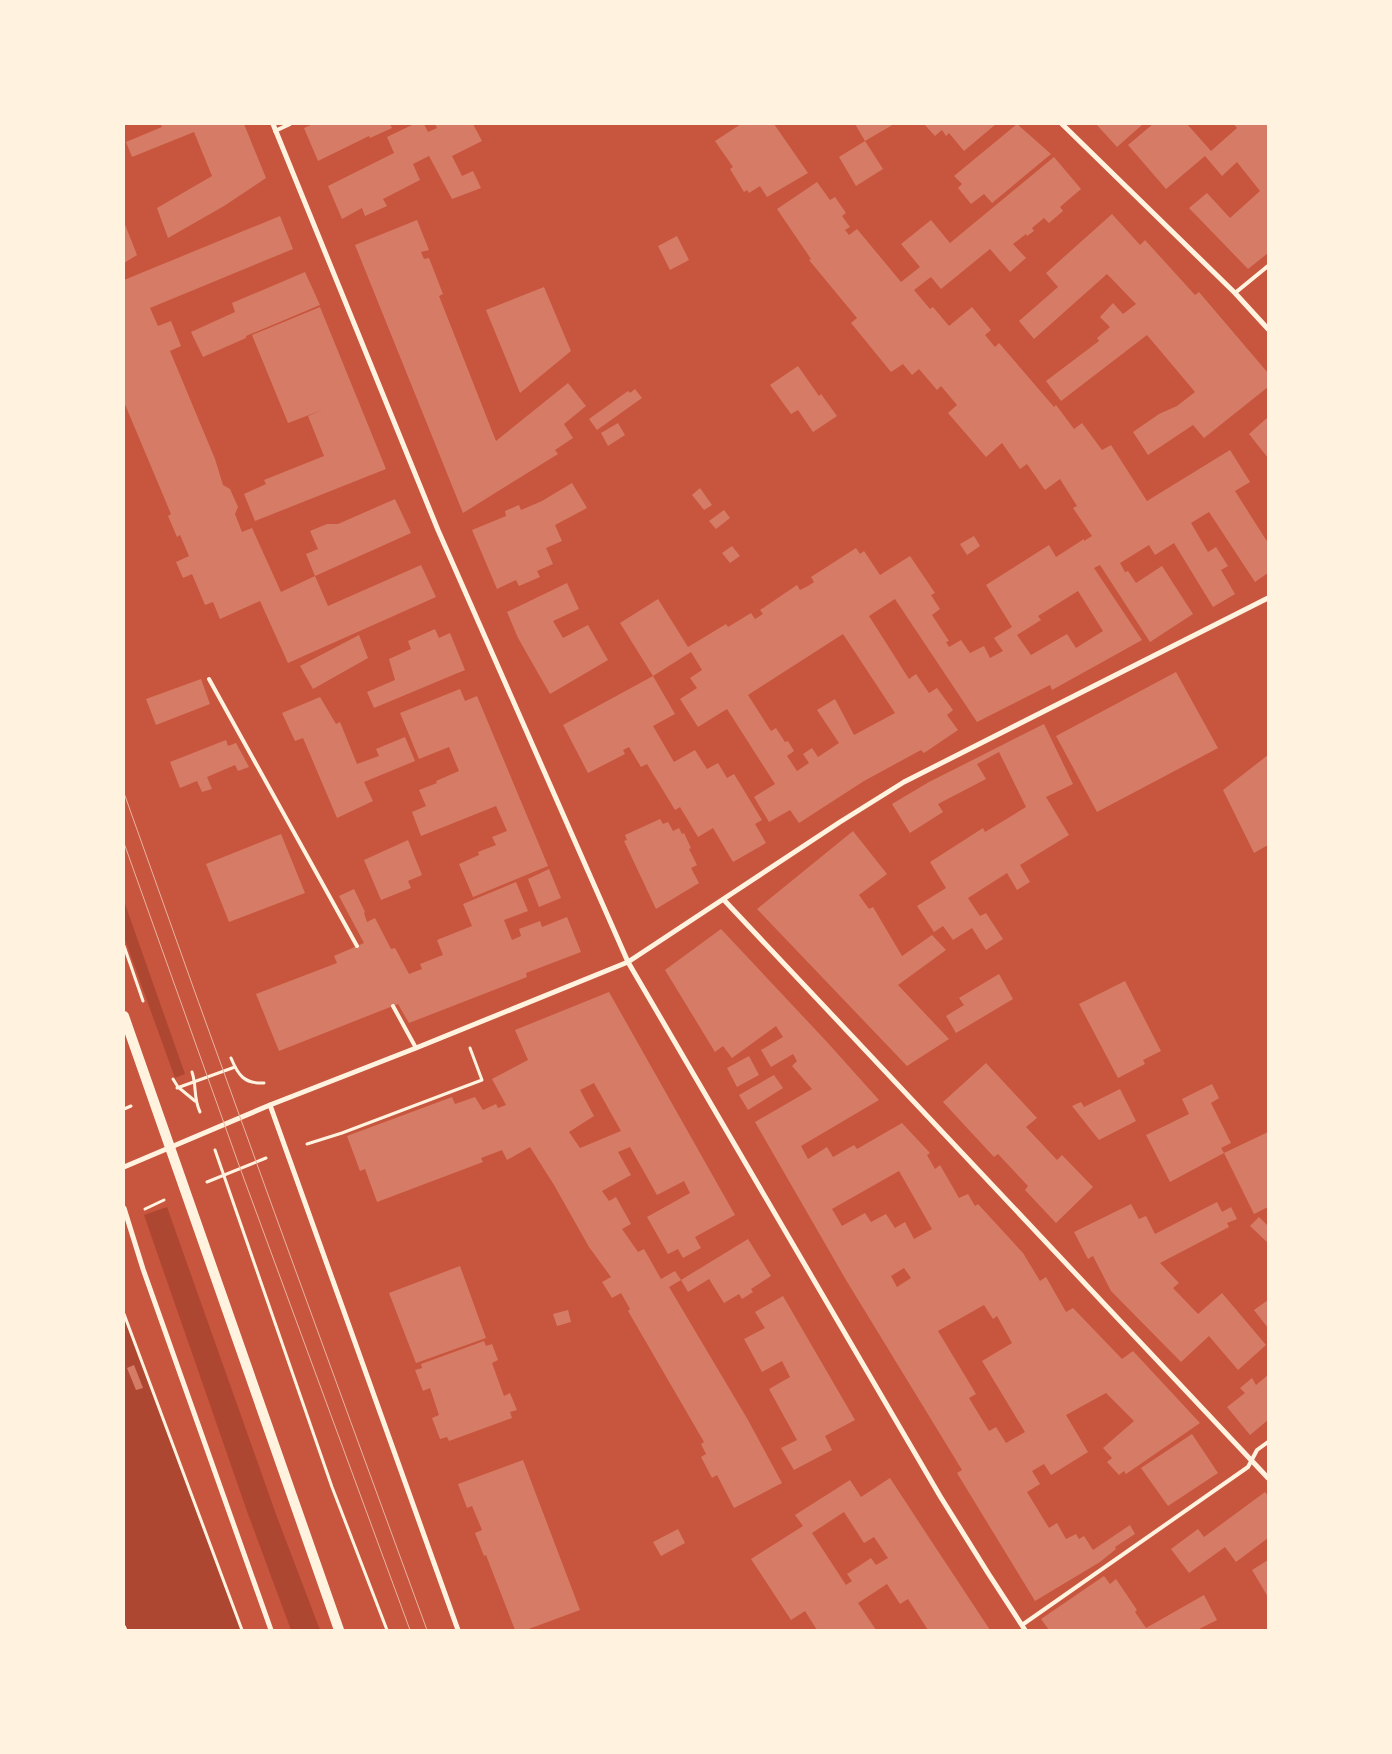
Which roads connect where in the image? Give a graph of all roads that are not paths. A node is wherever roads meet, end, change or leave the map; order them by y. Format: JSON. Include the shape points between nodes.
{"nodes":[{"id":1,"x":273,"y":124,"type":"edge"},
{"id":2,"x":290,"y":124,"type":"edge"},
{"id":3,"x":1062,"y":124,"type":"edge"},
{"id":4,"x":276,"y":131,"type":"junction"},
{"id":5,"x":1268,"y":266,"type":"edge"},
{"id":6,"x":1235,"y":293,"type":"junction"},
{"id":7,"x":1268,"y":329,"type":"edge"},
{"id":8,"x":1268,"y":598,"type":"edge"},
{"id":9,"x":210,"y":679,"type":"dead end"},
{"id":10,"x":724,"y":900,"type":"junction"},
{"id":11,"x":357,"y":946,"type":"dead end"},
{"id":12,"x":628,"y":962,"type":"junction"},
{"id":13,"x":393,"y":1006,"type":"dead end"},
{"id":14,"x":124,"y":1016,"type":"edge"},
{"id":15,"x":416,"y":1048,"type":"junction"},
{"id":16,"x":270,"y":1105,"type":"junction"},
{"id":17,"x":170,"y":1147,"type":"junction"},
{"id":18,"x":124,"y":1167,"type":"edge"},
{"id":19,"x":124,"y":1208,"type":"edge"},
{"id":20,"x":1268,"y":1442,"type":"edge"},
{"id":21,"x":1252,"y":1460,"type":"junction"},
{"id":22,"x":1268,"y":1478,"type":"edge"},
{"id":23,"x":1024,"y":1628,"type":"edge"},
{"id":24,"x":271,"y":1630,"type":"edge"},
{"id":25,"x":339,"y":1630,"type":"edge"},
{"id":26,"x":458,"y":1630,"type":"edge"}],
"edges":[{"from":1,"to":4,"type":"street"},
{"from":2,"to":4,"type":"lane"},
{"from":3,"to":6,"type":"street"},
{"from":4,"to":12,"type":"street","via":[[438,530]]},
{"from":5,"to":6,"type":"lane"},
{"from":6,"to":7,"type":"street"},
{"from":8,"to":10,"type":"street","via":[[904,782]]},
{"from":9,"to":11,"type":"lane"},
{"from":10,"to":12,"type":"street"},
{"from":10,"to":21,"type":"street"},
{"from":12,"to":15,"type":"street"},
{"from":12,"to":23,"type":"street","via":[[940,1496]]},
{"from":13,"to":15,"type":"lane"},
{"from":14,"to":17,"type":"main road"},
{"from":15,"to":16,"type":"street"},
{"from":16,"to":17,"type":"street"},
{"from":16,"to":26,"type":"street"},
{"from":17,"to":18,"type":"street"},
{"from":17,"to":25,"type":"main road"},
{"from":19,"to":24,"type":"street"},
{"from":20,"to":21,"type":"lane","via":[[1257,1450]]},
{"from":21,"to":22,"type":"street"},
{"from":21,"to":23,"type":"lane","via":[[1248,1467]]}]}
